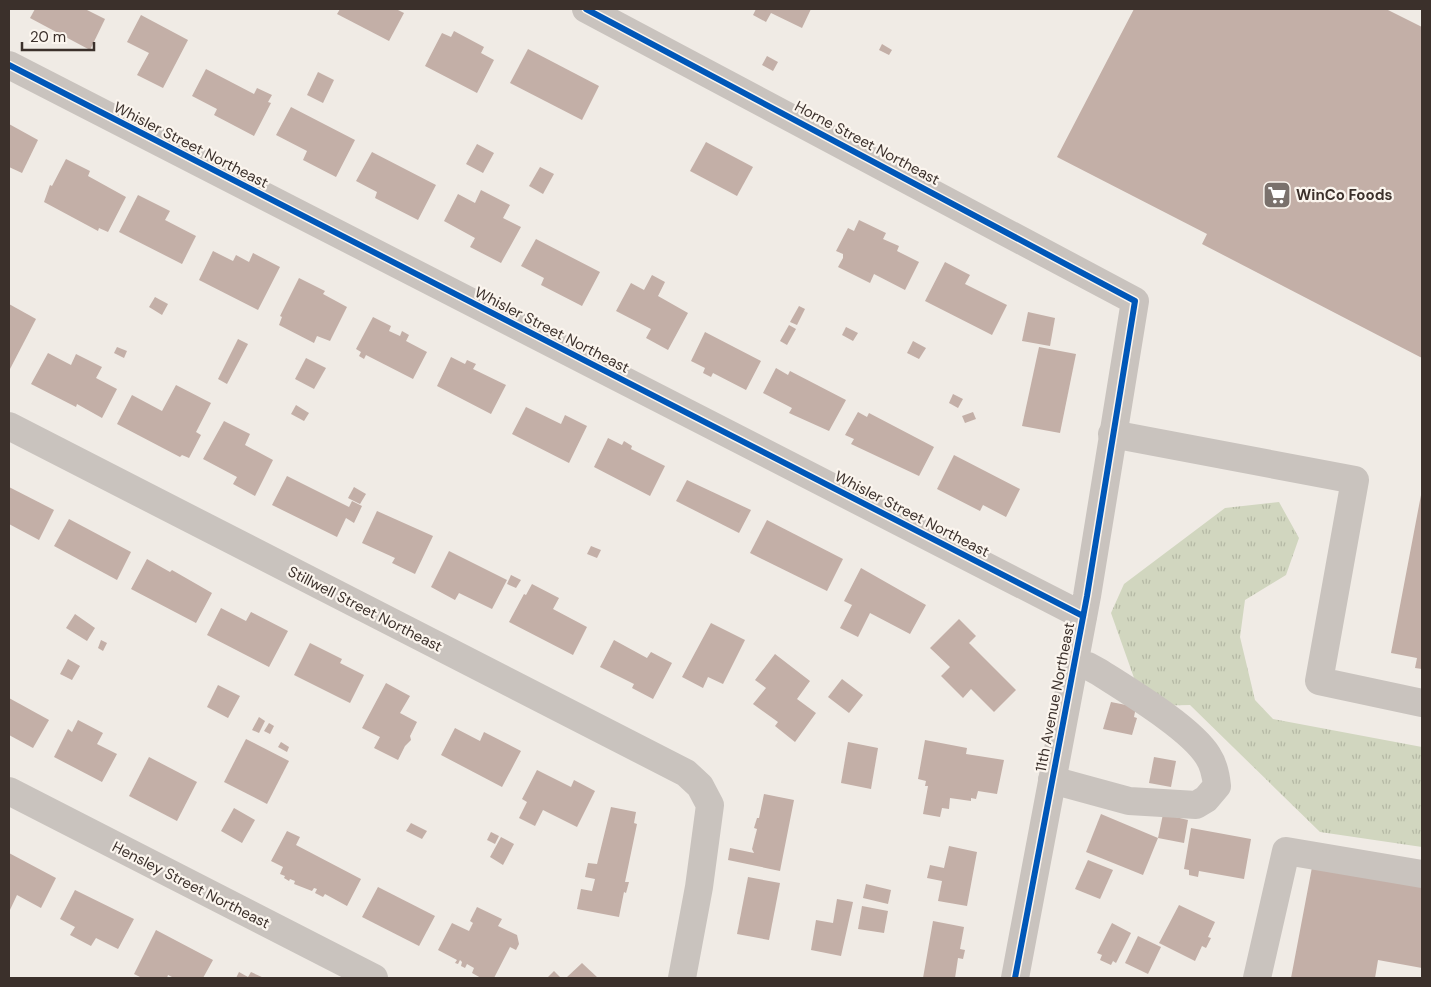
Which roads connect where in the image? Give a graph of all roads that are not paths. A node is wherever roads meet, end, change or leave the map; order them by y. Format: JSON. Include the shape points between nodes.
{"nodes":[{"id":1,"x":586,"y":9,"type":"edge"},
{"id":2,"x":9,"y":65,"type":"edge"},
{"id":3,"x":1135,"y":301,"type":"joint"},
{"id":4,"x":9,"y":426,"type":"edge"},
{"id":5,"x":1112,"y":434,"type":"junction"},
{"id":6,"x":1083,"y":616,"type":"junction"},
{"id":7,"x":1074,"y":664,"type":"junction"},
{"id":8,"x":1422,"y":703,"type":"edge"},
{"id":9,"x":1052,"y":780,"type":"junction"},
{"id":10,"x":9,"y":791,"type":"edge"},
{"id":11,"x":1422,"y":874,"type":"edge"},
{"id":12,"x":374,"y":978,"type":"edge"},
{"id":13,"x":682,"y":978,"type":"edge"},
{"id":14,"x":1015,"y":978,"type":"edge"},
{"id":15,"x":1257,"y":978,"type":"edge"}],
"edges":[{"from":1,"to":3,"type":"street","name":"Horne Street Northeast"},
{"from":2,"to":6,"type":"street","name":"Whisler Street Northeast"},
{"from":3,"to":5,"type":"street","name":"11th Avenue Northeast"},
{"from":4,"to":13,"type":"street","name":"Stillwell Street Northeast","via":[[686,774],[700,786],[710,805]]},
{"from":5,"to":6,"type":"street","name":"11th Avenue Northeast"},
{"from":5,"to":8,"type":"street","via":[[1355,480],[1319,681]]},
{"from":6,"to":7,"type":"street","name":"11th Avenue Northeast"},
{"from":7,"to":9,"type":"street","name":"11th Avenue Northeast"},
{"from":7,"to":9,"type":"street","via":[[1099,672],[1189,736],[1208,756],[1216,773],[1217,786],[1196,805],[1129,800]]},
{"from":9,"to":14,"type":"street","name":"11th Avenue Northeast"},
{"from":10,"to":12,"type":"street","name":"Hensley Street Northeast"},
{"from":11,"to":15,"type":"street","via":[[1286,851]]}]}
